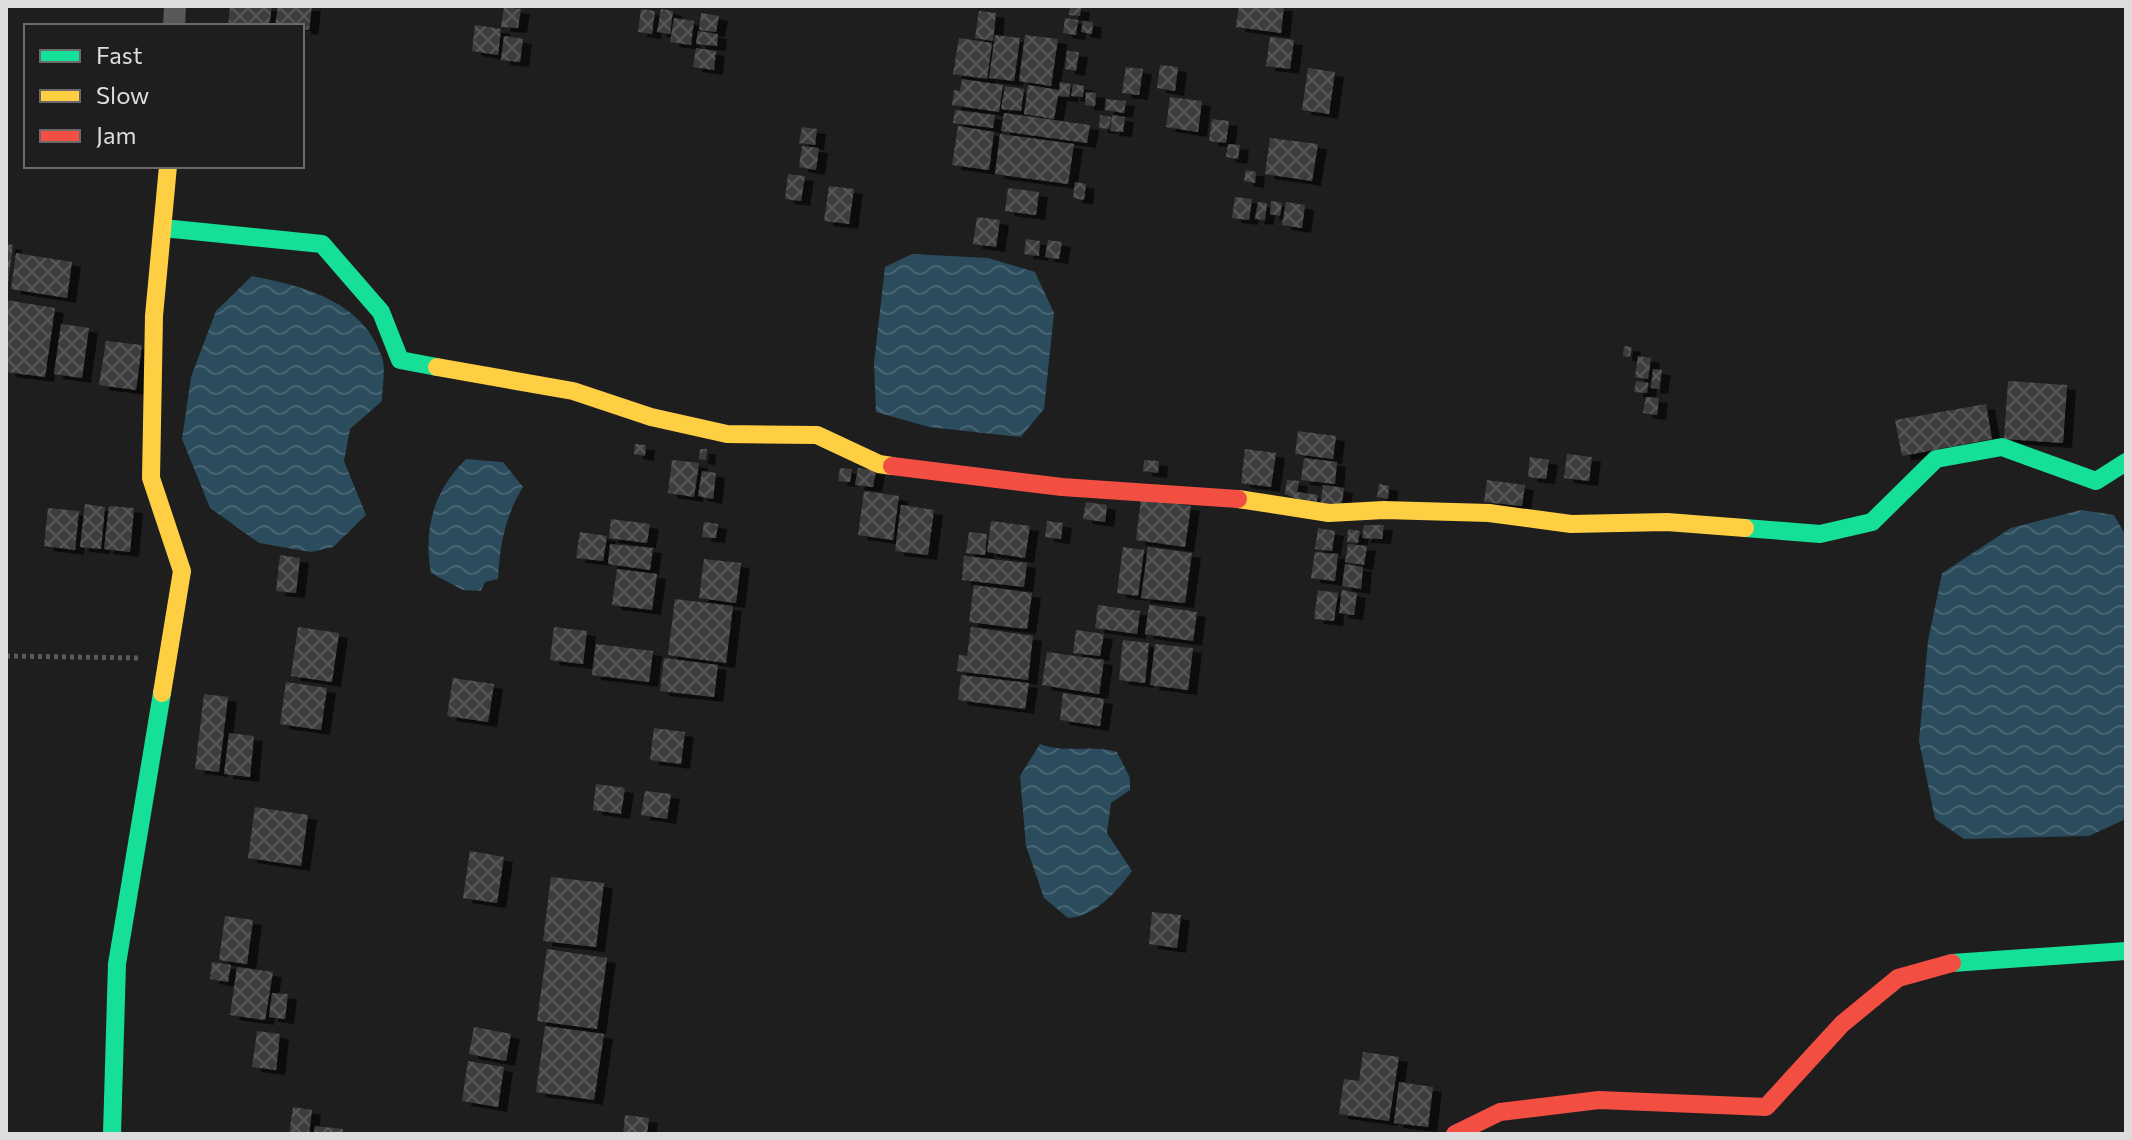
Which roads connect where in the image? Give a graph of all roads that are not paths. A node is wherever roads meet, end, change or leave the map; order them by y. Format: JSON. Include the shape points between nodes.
{"nodes":[{"id":1,"x":168,"y":168,"type":"edge"},
{"id":2,"x":163,"y":228,"type":"junction"},
{"id":3,"x":2126,"y":462,"type":"edge"},
{"id":4,"x":2126,"y":951,"type":"edge"},
{"id":5,"x":112,"y":1134,"type":"edge"},
{"id":6,"x":1455,"y":1134,"type":"edge"}],
"edges":[{"from":1,"to":2,"type":"street"},
{"from":2,"to":3,"type":"street","via":[[322,244],[381,312],[400,360],[573,391],[651,417],[727,434],[817,435],[879,464],[1062,487],[1215,496],[1329,513],[1489,513],[1571,524],[1667,522],[1820,534],[1872,522],[1936,459],[2002,447],[2096,481]]},
{"from":2,"to":5,"type":"street","via":[[154,316],[151,478],[182,571],[117,964]]},
{"from":4,"to":6,"type":"street","via":[[1964,960],[1898,978],[1842,1024],[1766,1107],[1599,1100],[1500,1112]]}]}
